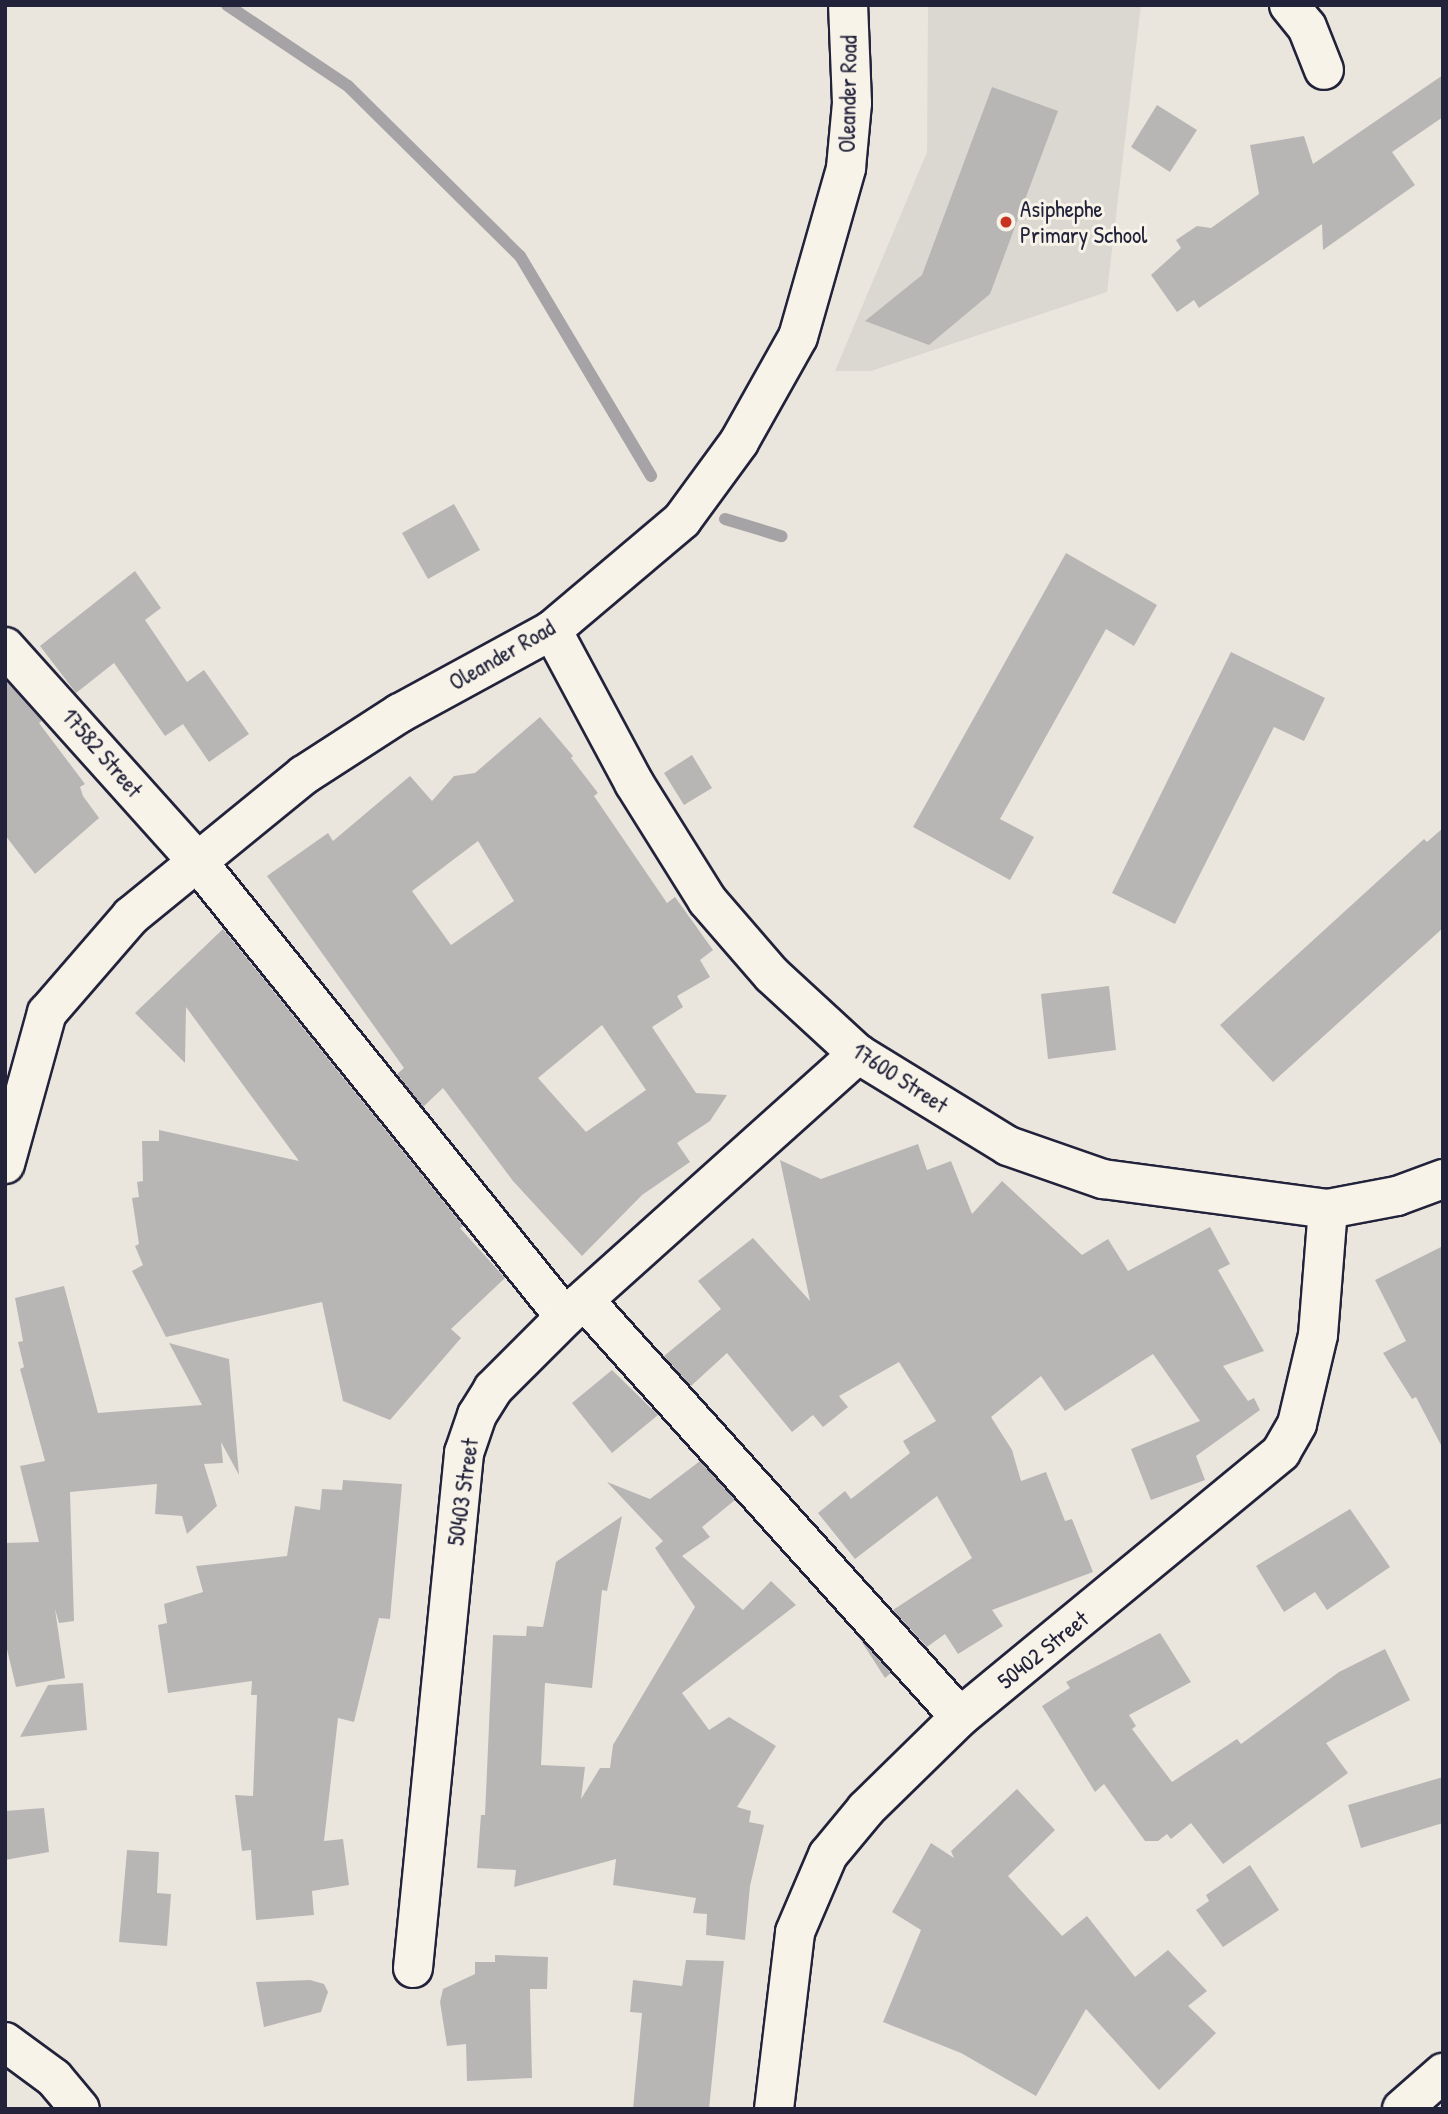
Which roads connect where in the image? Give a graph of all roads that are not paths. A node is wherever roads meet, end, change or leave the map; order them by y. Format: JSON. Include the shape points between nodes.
{"nodes":[{"id":1,"x":848,"y":5,"type":"edge"},
{"id":2,"x":1289,"y":5,"type":"edge"},
{"id":3,"x":1324,"y":70,"type":"dead end"},
{"id":4,"x":552,"y":630,"type":"junction"},
{"id":5,"x":5,"y":647,"type":"edge"},
{"id":6,"x":196,"y":860,"type":"junction"},
{"id":7,"x":858,"y":1054,"type":"junction"},
{"id":8,"x":5,"y":1164,"type":"edge"},
{"id":9,"x":1443,"y":1179,"type":"edge"},
{"id":10,"x":1328,"y":1209,"type":"junction"},
{"id":11,"x":574,"y":1308,"type":"junction"},
{"id":12,"x":960,"y":1717,"type":"junction"},
{"id":13,"x":413,"y":1968,"type":"dead end"},
{"id":14,"x":5,"y":2042,"type":"edge"},
{"id":15,"x":1443,"y":2073,"type":"edge"},
{"id":16,"x":80,"y":2109,"type":"edge"},
{"id":17,"x":774,"y":2109,"type":"edge"},
{"id":18,"x":1402,"y":2109,"type":"edge"}],
"edges":[{"from":1,"to":4,"type":"street","name":"Oleander Road","via":[[852,103],[846,168],[798,337],[739,442],[682,520]]},
{"from":2,"to":3,"type":"street","via":[[1307,27]]},
{"from":4,"to":6,"type":"street","name":"Oleander Road","via":[[400,713],[304,775]]},
{"from":4,"to":7,"type":"street","name":"17600 Street","via":[[634,783],[707,900],[772,975]]},
{"from":5,"to":6,"type":"street","name":"17582 Street"},
{"from":6,"to":8,"type":"street","name":"Oleander Road","via":[[131,916],[47,1013]]},
{"from":6,"to":11,"type":"street","name":"17582 Street"},
{"from":7,"to":10,"type":"street","name":"17600 Street","via":[[1008,1146],[1103,1179]]},
{"from":7,"to":11,"type":"street","name":"50403 Street"},
{"from":9,"to":10,"type":"street","name":"17600 Street","via":[[1398,1196]]},
{"from":10,"to":12,"type":"street","name":"50402 Street","via":[[1318,1335],[1297,1424],[1281,1452]]},
{"from":11,"to":12,"type":"street","name":"17582 Street"},
{"from":11,"to":13,"type":"street","name":"50403 Street","via":[[493,1389],[477,1415],[464,1454]]},
{"from":12,"to":17,"type":"street","name":"50402 Street","via":[[866,1809],[828,1855],[818,1875],[795,1932]]},
{"from":14,"to":16,"type":"street","via":[[54,2078]]},
{"from":15,"to":18,"type":"street"}]}
